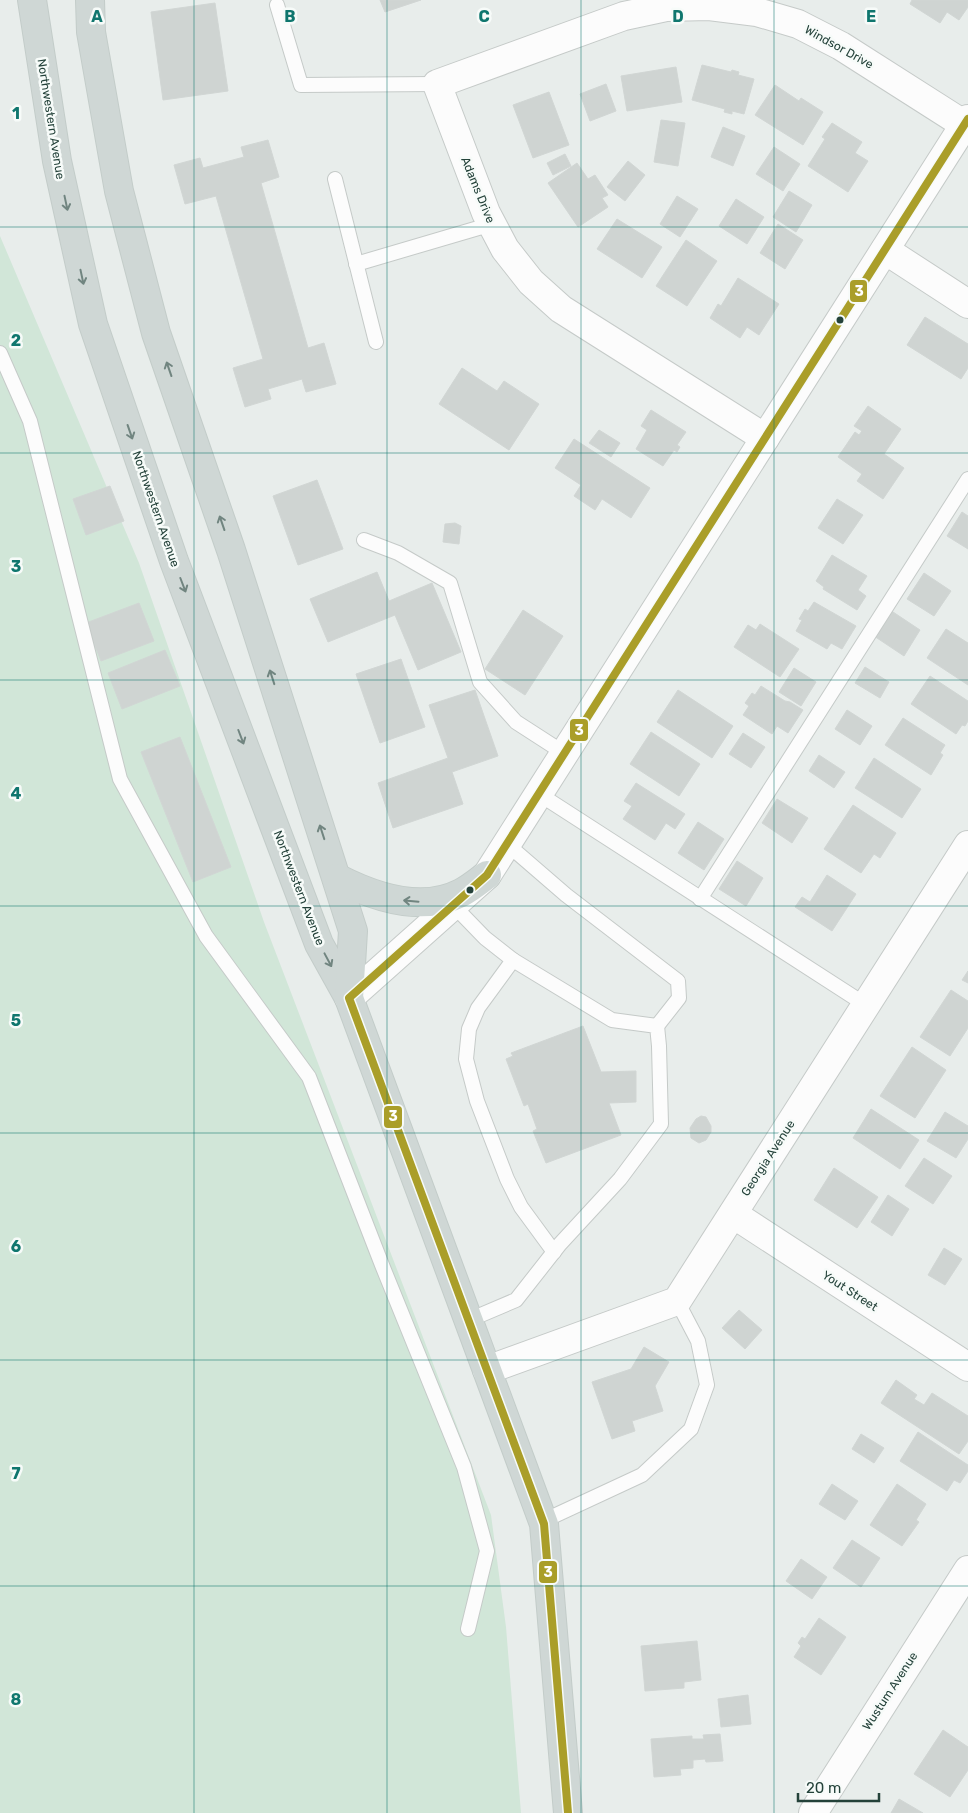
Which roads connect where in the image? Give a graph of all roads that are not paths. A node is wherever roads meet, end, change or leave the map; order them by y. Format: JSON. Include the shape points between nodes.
{"nodes":[{"id":1,"x":32,"y":0,"type":"edge"},
{"id":2,"x":90,"y":0,"type":"edge"},
{"id":3,"x":277,"y":5,"type":"dead end"},
{"id":4,"x":437,"y":84,"type":"junction"},
{"id":5,"x":966,"y":122,"type":"edge"},
{"id":6,"x":335,"y":180,"type":"dead end"},
{"id":7,"x":492,"y":224,"type":"junction"},
{"id":8,"x":885,"y":250,"type":"junction"},
{"id":9,"x":356,"y":264,"type":"junction"},
{"id":10,"x":968,"y":304,"type":"edge"},
{"id":11,"x":376,"y":342,"type":"dead end"},
{"id":12,"x":0,"y":353,"type":"edge"},
{"id":13,"x":766,"y":438,"type":"junction"},
{"id":14,"x":968,"y":479,"type":"edge"},
{"id":15,"x":364,"y":540,"type":"dead end"},
{"id":16,"x":564,"y":754,"type":"junction"},
{"id":17,"x":539,"y":794,"type":"junction"},
{"id":18,"x":507,"y":844,"type":"junction"},
{"id":19,"x":968,"y":845,"type":"edge"},
{"id":20,"x":487,"y":875,"type":"junction"},
{"id":21,"x":337,"y":878,"type":"junction"},
{"id":22,"x":700,"y":898,"type":"junction"},
{"id":23,"x":453,"y":905,"type":"junction"},
{"id":24,"x":513,"y":960,"type":"junction"},
{"id":25,"x":348,"y":998,"type":"junction"},
{"id":26,"x":866,"y":1005,"type":"junction"},
{"id":27,"x":657,"y":1026,"type":"junction"},
{"id":28,"x":733,"y":1214,"type":"junction"},
{"id":29,"x":554,"y":1252,"type":"junction"},
{"id":30,"x":677,"y":1301,"type":"junction"},
{"id":31,"x":469,"y":1320,"type":"junction"},
{"id":32,"x":968,"y":1367,"type":"edge"},
{"id":33,"x":487,"y":1370,"type":"junction"},
{"id":34,"x":543,"y":1521,"type":"junction"},
{"id":35,"x":968,"y":1570,"type":"edge"},
{"id":36,"x":468,"y":1629,"type":"dead end"},
{"id":37,"x":568,"y":1813,"type":"edge"},
{"id":38,"x":813,"y":1813,"type":"edge"}],
"edges":[{"from":1,"to":25,"type":"main road","name":"Northwestern Avenue","one_way":true,"via":[[57,161],[93,324],[174,561],[319,944]]},
{"from":21,"to":2,"type":"main road","name":"Northwestern Avenue","one_way":true,"via":[[231,550],[156,334],[119,192],[91,32]]},
{"from":3,"to":4,"type":"lane","via":[[301,85]]},
{"from":4,"to":5,"type":"street","name":"Windsor Drive","via":[[624,16],[666,7],[709,6],[757,12],[798,24],[841,46]]},
{"from":4,"to":7,"type":"street","name":"Adams Drive"},
{"from":5,"to":8,"type":"street"},
{"from":6,"to":9,"type":"lane"},
{"from":7,"to":9,"type":"lane"},
{"from":7,"to":13,"type":"street","name":"Adams Drive","via":[[505,249],[531,282],[562,309]]},
{"from":8,"to":10,"type":"street"},
{"from":8,"to":13,"type":"street"},
{"from":9,"to":11,"type":"lane"},
{"from":12,"to":36,"type":"lane","via":[[30,422],[120,779],[206,936],[309,1078],[464,1467],[487,1551]]},
{"from":13,"to":16,"type":"street"},
{"from":14,"to":22,"type":"lane"},
{"from":15,"to":16,"type":"lane","via":[[398,554],[450,583],[480,682],[516,722]]},
{"from":16,"to":17,"type":"street"},
{"from":17,"to":18,"type":"street"},
{"from":17,"to":22,"type":"lane"},
{"from":18,"to":20,"type":"street"},
{"from":18,"to":27,"type":"lane","via":[[678,981],[679,998]]},
{"from":19,"to":26,"type":"street","name":"Georgia Avenue"},
{"from":20,"to":21,"type":"main road","one_way":true,"via":[[461,893],[432,902],[378,895]]},
{"from":20,"to":23,"type":"street"},
{"from":21,"to":25,"type":"main road","name":"Northwestern Avenue","via":[[353,930]]},
{"from":22,"to":26,"type":"lane"},
{"from":23,"to":24,"type":"lane","via":[[485,938]]},
{"from":23,"to":25,"type":"street"},
{"from":24,"to":27,"type":"lane","via":[[612,1020]]},
{"from":24,"to":29,"type":"lane","via":[[478,1008],[469,1030],[466,1059],[476,1101],[507,1179],[521,1207]]},
{"from":25,"to":31,"type":"main road","name":"Northwestern Avenue"},
{"from":26,"to":28,"type":"street","name":"Georgia Avenue"},
{"from":27,"to":29,"type":"lane","via":[[661,1124],[620,1180]]},
{"from":28,"to":30,"type":"street","name":"Georgia Avenue"},
{"from":28,"to":32,"type":"street","name":"Yout Street"},
{"from":29,"to":31,"type":"lane","via":[[516,1300]]},
{"from":30,"to":33,"type":"street"},
{"from":30,"to":34,"type":"lane","via":[[698,1341],[707,1385],[691,1429],[642,1475]]},
{"from":31,"to":33,"type":"main road","name":"Northwestern Avenue"},
{"from":33,"to":34,"type":"main road","name":"Northwestern Avenue"},
{"from":34,"to":37,"type":"main road","name":"Northwestern Avenue"},
{"from":35,"to":38,"type":"street","name":"Wustum Avenue"}]}
